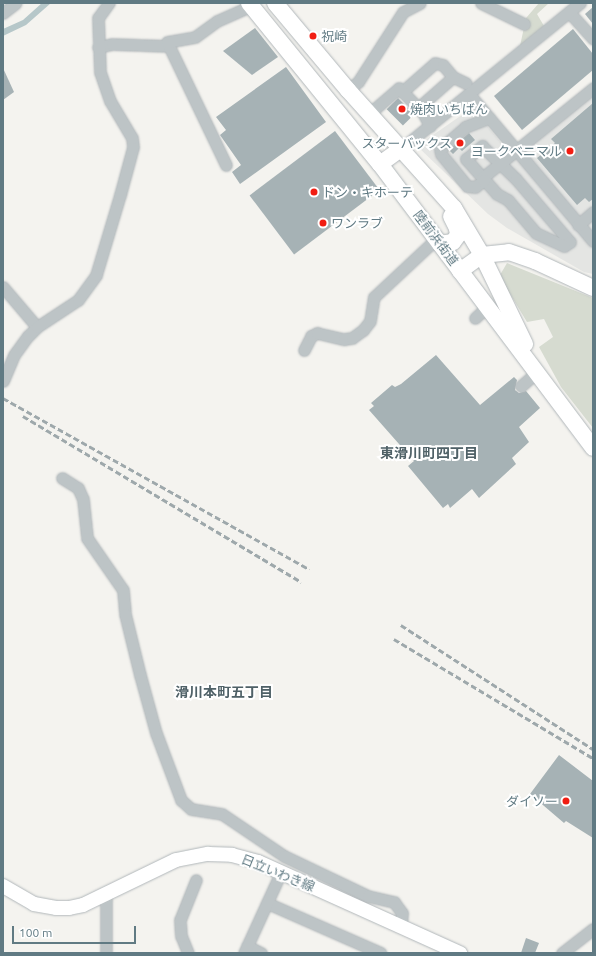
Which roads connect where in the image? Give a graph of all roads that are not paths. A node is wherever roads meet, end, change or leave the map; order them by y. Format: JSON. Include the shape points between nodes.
{"nodes":[{"id":1,"x":16,"y":3,"type":"edge"},
{"id":2,"x":109,"y":3,"type":"edge"},
{"id":3,"x":275,"y":3,"type":"edge"},
{"id":4,"x":420,"y":3,"type":"edge"},
{"id":5,"x":481,"y":3,"type":"edge"},
{"id":6,"x":580,"y":3,"type":"edge"},
{"id":7,"x":250,"y":4,"type":"edge"},
{"id":8,"x":3,"y":12,"type":"edge"},
{"id":9,"x":569,"y":12,"type":"junction"},
{"id":10,"x":524,"y":24,"type":"dead end"},
{"id":11,"x":593,"y":38,"type":"edge"},
{"id":12,"x":169,"y":46,"type":"junction"},
{"id":13,"x":98,"y":47,"type":"junction"},
{"id":14,"x":452,"y":77,"type":"junction"},
{"id":15,"x":466,"y":83,"type":"dead end"},
{"id":16,"x":593,"y":88,"type":"edge"},
{"id":17,"x":348,"y":90,"type":"junction"},
{"id":18,"x":402,"y":92,"type":"junction"},
{"id":19,"x":470,"y":95,"type":"junction"},
{"id":20,"x":418,"y":108,"type":"junction"},
{"id":21,"x":370,"y":113,"type":"junction"},
{"id":22,"x":489,"y":118,"type":"junction"},
{"id":23,"x":430,"y":126,"type":"junction"},
{"id":24,"x":361,"y":143,"type":"junction"},
{"id":25,"x":402,"y":148,"type":"junction"},
{"id":26,"x":516,"y":151,"type":"junction"},
{"id":27,"x":380,"y":164,"type":"junction"},
{"id":28,"x":500,"y":164,"type":"junction"},
{"id":29,"x":226,"y":165,"type":"dead end"},
{"id":30,"x":483,"y":179,"type":"junction"},
{"id":31,"x":438,"y":187,"type":"junction"},
{"id":32,"x":555,"y":198,"type":"junction"},
{"id":33,"x":541,"y":208,"type":"junction"},
{"id":34,"x":592,"y":216,"type":"edge"},
{"id":35,"x":578,"y":225,"type":"junction"},
{"id":36,"x":438,"y":241,"type":"junction"},
{"id":37,"x":593,"y":241,"type":"edge"},
{"id":38,"x":482,"y":255,"type":"junction"},
{"id":39,"x":460,"y":270,"type":"junction"},
{"id":40,"x":3,"y":287,"type":"edge"},
{"id":41,"x":593,"y":288,"type":"edge"},
{"id":42,"x":487,"y":307,"type":"junction"},
{"id":43,"x":475,"y":318,"type":"dead end"},
{"id":44,"x":37,"y":327,"type":"junction"},
{"id":45,"x":304,"y":350,"type":"dead end"},
{"id":46,"x":536,"y":374,"type":"junction"},
{"id":47,"x":3,"y":381,"type":"edge"},
{"id":48,"x":521,"y":386,"type":"dead end"},
{"id":49,"x":559,"y":402,"type":"junction"},
{"id":50,"x":593,"y":448,"type":"edge"},
{"id":51,"x":62,"y":478,"type":"dead end"},
{"id":52,"x":281,"y":872,"type":"junction"},
{"id":53,"x":196,"y":880,"type":"dead end"},
{"id":54,"x":4,"y":891,"type":"edge"},
{"id":55,"x":103,"y":895,"type":"junction"},
{"id":56,"x":267,"y":902,"type":"junction"},
{"id":57,"x":401,"y":926,"type":"junction"},
{"id":58,"x":593,"y":929,"type":"edge"},
{"id":59,"x":245,"y":950,"type":"edge"},
{"id":60,"x":106,"y":953,"type":"edge"},
{"id":61,"x":188,"y":953,"type":"edge"},
{"id":62,"x":261,"y":953,"type":"edge"},
{"id":63,"x":381,"y":953,"type":"edge"},
{"id":64,"x":460,"y":953,"type":"edge"},
{"id":65,"x":562,"y":953,"type":"edge"}],
"edges":[{"from":1,"to":8,"type":"street"},
{"from":2,"to":13,"type":"street","via":[[98,18]]},
{"from":3,"to":17,"type":"highway","name":"陸前浜街道"},
{"from":4,"to":17,"type":"street","via":[[403,12],[358,82]]},
{"from":5,"to":10,"type":"street"},
{"from":6,"to":9,"type":"street"},
{"from":7,"to":12,"type":"street","via":[[217,21],[195,37],[167,42]]},
{"from":7,"to":24,"type":"highway","name":"陸前浜街道"},
{"from":9,"to":11,"type":"street"},
{"from":9,"to":19,"type":"street"},
{"from":12,"to":13,"type":"street","via":[[112,44]]},
{"from":12,"to":29,"type":"street"},
{"from":13,"to":44,"type":"street","via":[[100,72],[110,101],[132,138],[133,147],[96,276],[78,300]]},
{"from":14,"to":15,"type":"street"},
{"from":14,"to":18,"type":"street","via":[[443,65],[435,63]]},
{"from":14,"to":20,"type":"street"},
{"from":16,"to":26,"type":"street"},
{"from":17,"to":21,"type":"highway","name":"陸前浜街道"},
{"from":17,"to":24,"type":"highway","via":[[342,98],[342,108],[359,134]]},
{"from":18,"to":20,"type":"street"},
{"from":18,"to":21,"type":"street","via":[[399,88]]},
{"from":19,"to":22,"type":"street"},
{"from":19,"to":23,"type":"street"},
{"from":20,"to":23,"type":"street"},
{"from":21,"to":25,"type":"highway","name":"陸前浜街道"},
{"from":22,"to":26,"type":"street"},
{"from":22,"to":30,"type":"street","via":[[465,127],[440,149],[441,154],[468,186],[475,187]]},
{"from":23,"to":25,"type":"street"},
{"from":24,"to":27,"type":"highway","name":"陸前浜街道"},
{"from":25,"to":27,"type":"highway"},
{"from":25,"to":31,"type":"highway","name":"陸前浜街道"},
{"from":26,"to":28,"type":"street"},
{"from":26,"to":32,"type":"street"},
{"from":27,"to":36,"type":"highway","name":"陸前浜街道"},
{"from":28,"to":30,"type":"street"},
{"from":28,"to":30,"type":"street","via":[[482,146],[466,159]]},
{"from":28,"to":33,"type":"street"},
{"from":30,"to":33,"type":"street","via":[[497,194],[508,200],[536,233],[564,246],[570,242]]},
{"from":31,"to":36,"type":"highway","via":[[442,202],[457,228],[458,235],[453,242]]},
{"from":31,"to":38,"type":"highway","name":"陸前浜街道","via":[[454,208]]},
{"from":32,"to":33,"type":"street"},
{"from":32,"to":35,"type":"street"},
{"from":34,"to":35,"type":"street"},
{"from":35,"to":37,"type":"street"},
{"from":36,"to":39,"type":"highway","name":"陸前浜街道"},
{"from":36,"to":45,"type":"street","via":[[374,297],[377,307],[363,330],[352,338],[344,339],[318,333],[310,336]]},
{"from":38,"to":39,"type":"highway"},
{"from":38,"to":41,"type":"highway","via":[[502,252],[523,256]]},
{"from":38,"to":49,"type":"highway","name":"陸前浜街道","via":[[517,330]]},
{"from":39,"to":42,"type":"highway","name":"陸前浜街道"},
{"from":40,"to":44,"type":"street"},
{"from":42,"to":43,"type":"street"},
{"from":42,"to":46,"type":"highway","name":"陸前浜街道"},
{"from":44,"to":47,"type":"street","via":[[14,355]]},
{"from":46,"to":48,"type":"street"},
{"from":46,"to":49,"type":"highway","name":"陸前浜街道"},
{"from":49,"to":50,"type":"highway","name":"陸前浜街道"},
{"from":51,"to":57,"type":"street","via":[[78,488],[83,499],[88,538],[123,590],[125,614],[156,733],[181,800],[191,809],[222,814],[284,856],[368,896],[394,902],[402,913]]},
{"from":52,"to":55,"type":"main road","name":"日立いわき線","via":[[240,856],[198,855],[164,865]]},
{"from":52,"to":56,"type":"street"},
{"from":52,"to":57,"type":"main road","name":"日立いわき線"},
{"from":53,"to":61,"type":"street","via":[[180,920],[181,936]]},
{"from":54,"to":55,"type":"main road","name":"日立いわき線","via":[[34,904],[56,908],[84,904]]},
{"from":55,"to":60,"type":"street","via":[[106,902]]},
{"from":56,"to":59,"type":"street"},
{"from":56,"to":63,"type":"street"},
{"from":57,"to":64,"type":"main road","name":"日立いわき線"},
{"from":58,"to":65,"type":"street"},
{"from":59,"to":62,"type":"street"}]}
